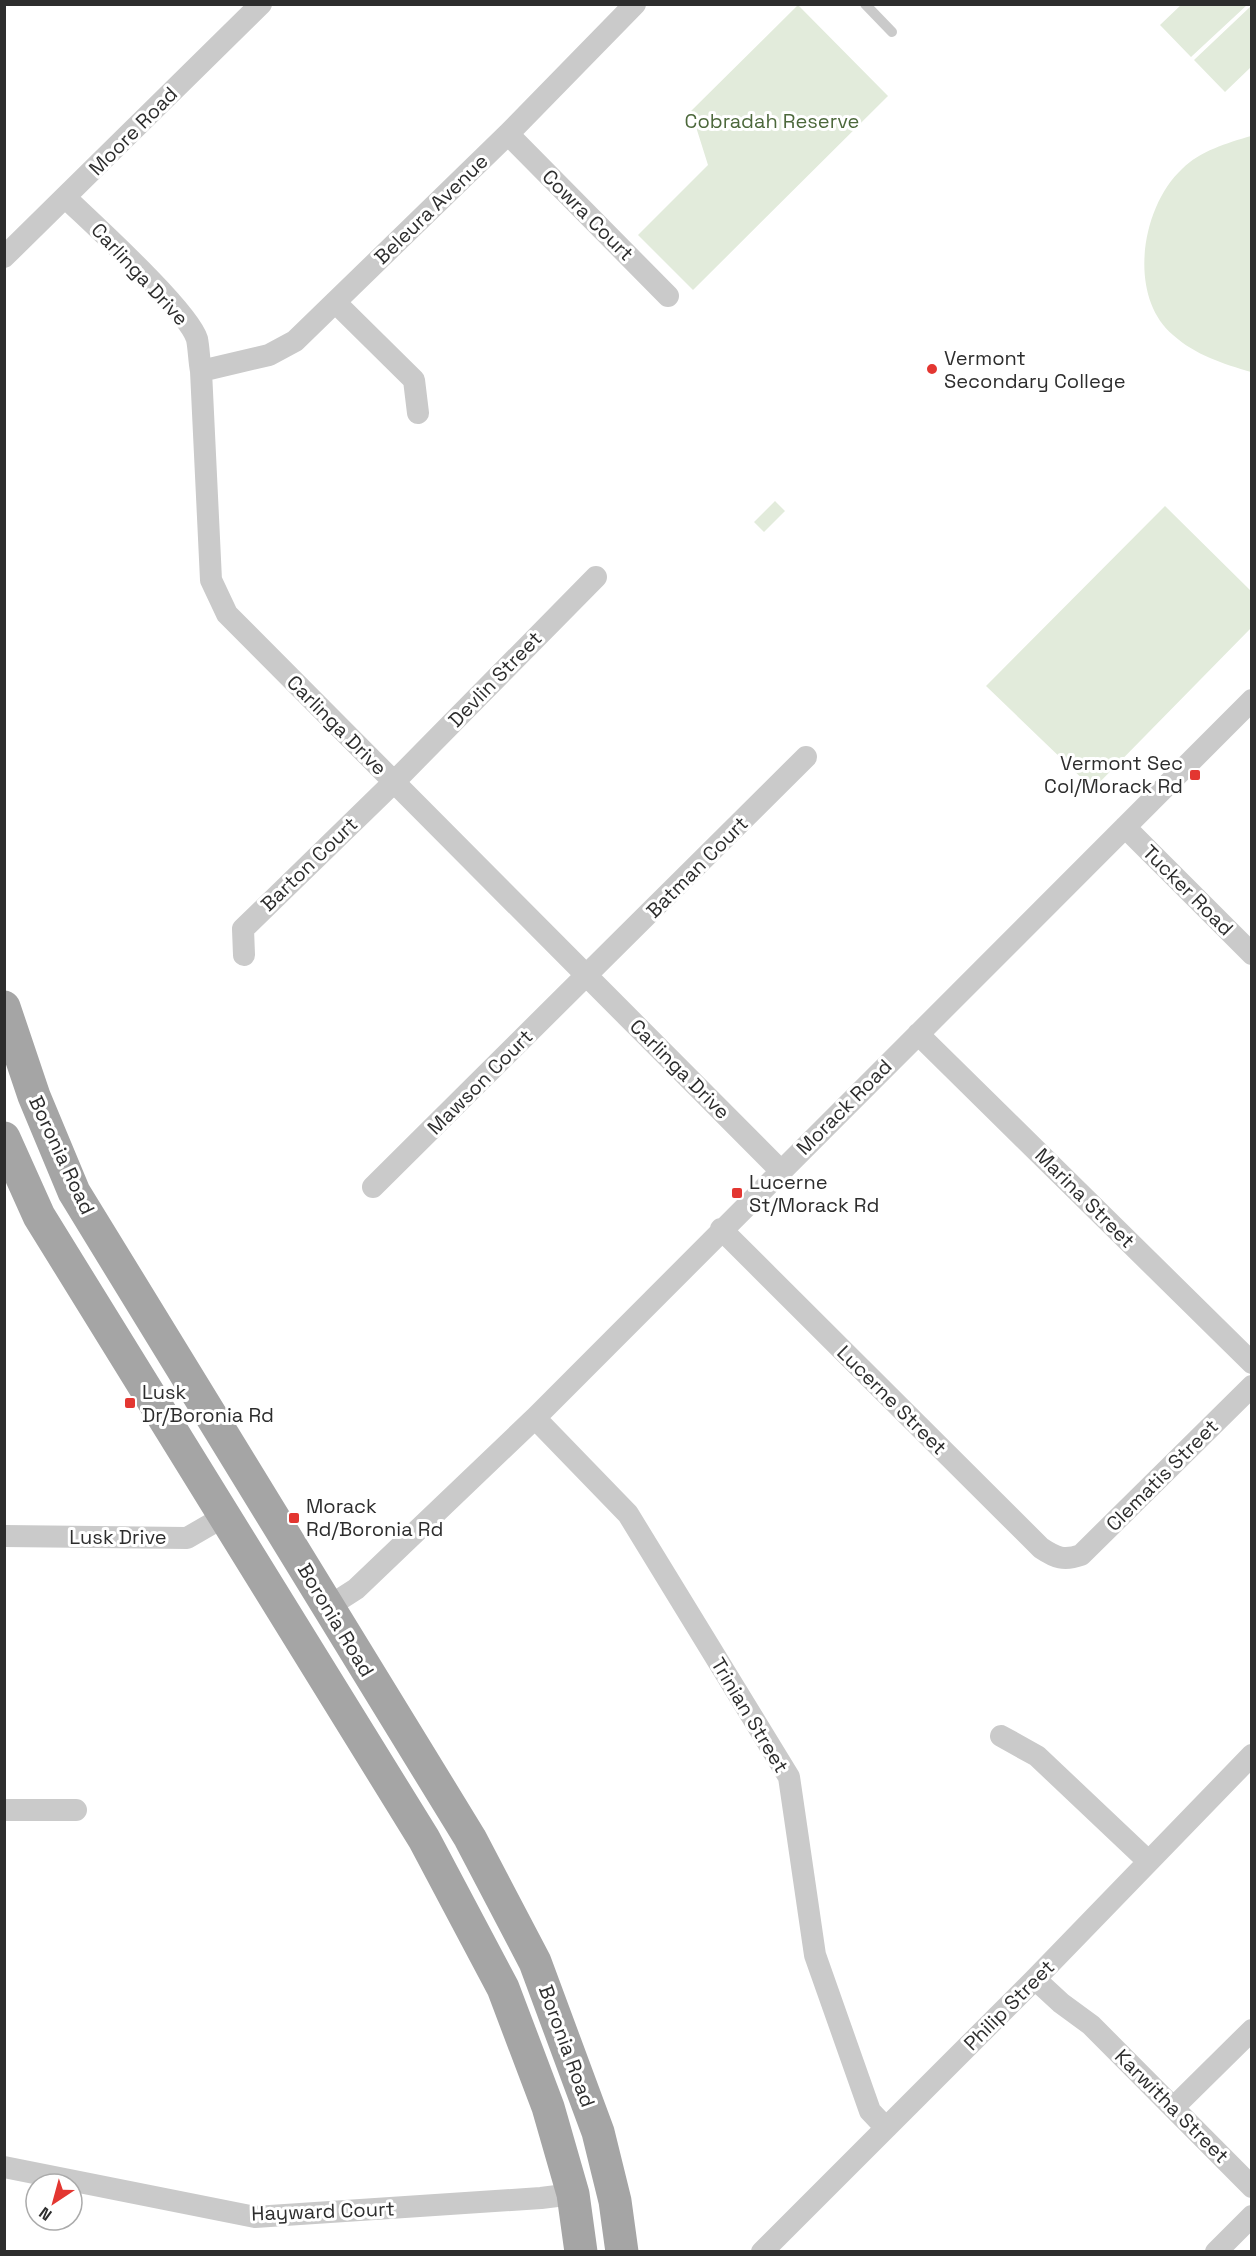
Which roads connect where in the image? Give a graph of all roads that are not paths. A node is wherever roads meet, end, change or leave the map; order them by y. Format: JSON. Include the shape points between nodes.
{"nodes":[{"id":1,"x":261,"y":4,"type":"edge"},
{"id":2,"x":635,"y":4,"type":"edge"},
{"id":3,"x":865,"y":4,"type":"edge"},
{"id":4,"x":892,"y":32,"type":"dead end"},
{"id":5,"x":508,"y":134,"type":"junction"},
{"id":6,"x":66,"y":198,"type":"junction"},
{"id":7,"x":4,"y":257,"type":"edge"},
{"id":8,"x":669,"y":296,"type":"dead end"},
{"id":9,"x":335,"y":302,"type":"junction"},
{"id":10,"x":201,"y":371,"type":"junction"},
{"id":11,"x":418,"y":413,"type":"dead end"},
{"id":12,"x":596,"y":577,"type":"dead end"},
{"id":13,"x":1251,"y":700,"type":"edge"},
{"id":14,"x":806,"y":757,"type":"dead end"},
{"id":15,"x":394,"y":782,"type":"junction"},
{"id":16,"x":1125,"y":827,"type":"junction"},
{"id":17,"x":1251,"y":954,"type":"edge"},
{"id":18,"x":244,"y":955,"type":"dead end"},
{"id":19,"x":587,"y":976,"type":"junction"},
{"id":20,"x":4,"y":1007,"type":"edge"},
{"id":21,"x":918,"y":1034,"type":"junction"},
{"id":22,"x":4,"y":1138,"type":"edge"},
{"id":23,"x":780,"y":1170,"type":"junction"},
{"id":24,"x":373,"y":1187,"type":"dead end"},
{"id":25,"x":721,"y":1229,"type":"junction"},
{"id":26,"x":1251,"y":1363,"type":"edge"},
{"id":27,"x":1251,"y":1386,"type":"edge"},
{"id":28,"x":535,"y":1418,"type":"junction"},
{"id":29,"x":259,"y":1494,"type":"junction"},
{"id":30,"x":225,"y":1516,"type":"junction"},
{"id":31,"x":4,"y":1536,"type":"edge"},
{"id":32,"x":1070,"y":1559,"type":"joint"},
{"id":33,"x":328,"y":1607,"type":"junction"},
{"id":34,"x":291,"y":1626,"type":"junction"},
{"id":35,"x":1001,"y":1736,"type":"dead end"},
{"id":36,"x":1251,"y":1755,"type":"edge"},
{"id":37,"x":4,"y":1810,"type":"edge"},
{"id":38,"x":76,"y":1810,"type":"dead end"},
{"id":39,"x":1148,"y":1861,"type":"junction"},
{"id":40,"x":1040,"y":1973,"type":"junction"},
{"id":41,"x":1251,"y":2030,"type":"edge"},
{"id":42,"x":1174,"y":2107,"type":"junction"},
{"id":43,"x":886,"y":2128,"type":"junction"},
{"id":44,"x":4,"y":2167,"type":"edge"},
{"id":45,"x":1251,"y":2187,"type":"edge"},
{"id":46,"x":573,"y":2194,"type":"junction"},
{"id":47,"x":1251,"y":2216,"type":"edge"},
{"id":48,"x":581,"y":2252,"type":"edge"},
{"id":49,"x":622,"y":2252,"type":"edge"},
{"id":50,"x":762,"y":2252,"type":"edge"},
{"id":51,"x":1216,"y":2252,"type":"edge"}],
"edges":[{"from":1,"to":6,"type":"street","name":"Moore Road"},
{"from":2,"to":5,"type":"street","name":"Beleura Avenue"},
{"from":3,"to":4,"type":"lane"},
{"from":5,"to":8,"type":"street","name":"Cowra Court"},
{"from":5,"to":9,"type":"street","name":"Beleura Avenue"},
{"from":6,"to":7,"type":"street","name":"Moore Road"},
{"from":6,"to":10,"type":"street","name":"Carlinga Drive","via":[[187,321],[196,339]]},
{"from":9,"to":10,"type":"street","name":"Beleura Avenue","via":[[295,341],[269,355]]},
{"from":9,"to":11,"type":"street","via":[[414,380]]},
{"from":10,"to":15,"type":"street","name":"Carlinga Drive","via":[[211,580],[215,589],[227,614]]},
{"from":12,"to":15,"type":"street","name":"Devlin Street"},
{"from":13,"to":16,"type":"street","name":"Morack Road"},
{"from":14,"to":19,"type":"street","name":"Batman Court"},
{"from":15,"to":18,"type":"street","name":"Barton Court","via":[[243,928]]},
{"from":15,"to":19,"type":"street","name":"Carlinga Drive"},
{"from":16,"to":17,"type":"street","name":"Tucker Road"},
{"from":16,"to":21,"type":"street","name":"Morack Road"},
{"from":19,"to":23,"type":"street","name":"Carlinga Drive"},
{"from":19,"to":24,"type":"street","name":"Mawson Court"},
{"from":20,"to":29,"type":"main road","name":"Boronia Road","via":[[34,1096],[74,1192]]},
{"from":21,"to":23,"type":"street","name":"Morack Road"},
{"from":21,"to":26,"type":"street","name":"Marina Street"},
{"from":22,"to":30,"type":"main road","name":"Boronia Road","via":[[39,1216]]},
{"from":23,"to":25,"type":"street","name":"Morack Road"},
{"from":25,"to":28,"type":"street","name":"Morack Road"},
{"from":25,"to":32,"type":"street","name":"Lucerne Street","via":[[1041,1548],[1056,1558]]},
{"from":27,"to":32,"type":"street","name":"Clematis Street","via":[[1082,1555]]},
{"from":28,"to":33,"type":"street","name":"Morack Road","via":[[356,1589]]},
{"from":28,"to":43,"type":"street","name":"Trinian Street","via":[[628,1514],[789,1777],[815,1955],[868,2105]]},
{"from":29,"to":30,"type":"main road"},
{"from":29,"to":33,"type":"main road","name":"Boronia Road"},
{"from":30,"to":31,"type":"street","name":"Lusk Drive","via":[[187,1538]]},
{"from":30,"to":34,"type":"main road","name":"Boronia Road"},
{"from":33,"to":34,"type":"main road"},
{"from":33,"to":49,"type":"main road","name":"Boronia Road","via":[[470,1838],[536,1962],[598,2132],[615,2201]]},
{"from":34,"to":46,"type":"main road","name":"Boronia Road","via":[[424,1839],[503,1988],[548,2107]]},
{"from":35,"to":39,"type":"street","via":[[1037,1756]]},
{"from":36,"to":39,"type":"street","name":"Philip Street"},
{"from":37,"to":38,"type":"street"},
{"from":39,"to":40,"type":"street","name":"Philip Street"},
{"from":40,"to":42,"type":"street","name":"Karwitha Street","via":[[1061,2003],[1091,2025]]},
{"from":40,"to":43,"type":"street","name":"Philip Street"},
{"from":41,"to":42,"type":"street"},
{"from":42,"to":45,"type":"street","name":"Karwitha Street"},
{"from":43,"to":50,"type":"street","name":"Philip Street"},
{"from":44,"to":46,"type":"street","name":"Hayward Court","via":[[255,2217]]},
{"from":46,"to":48,"type":"main road","name":"Boronia Road"},
{"from":47,"to":51,"type":"street"}]}
